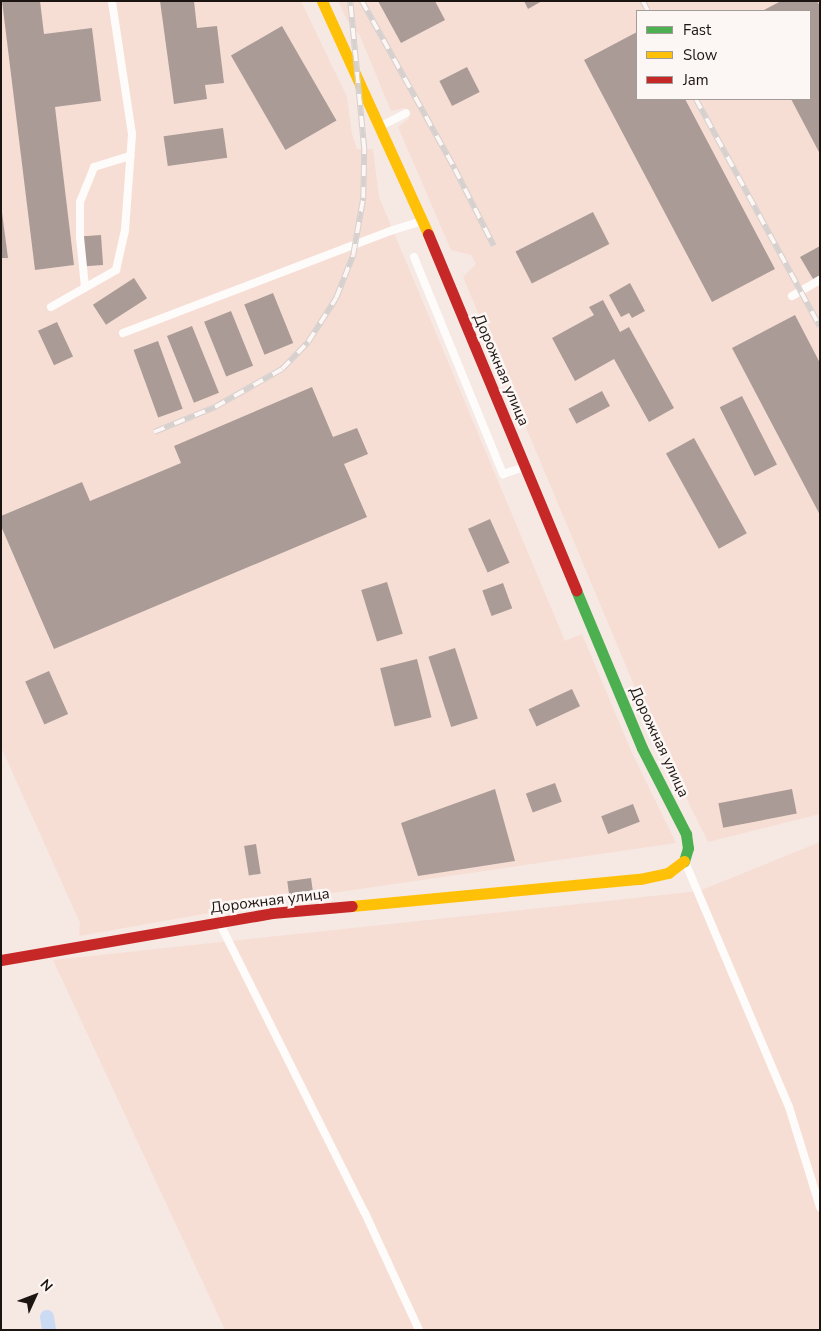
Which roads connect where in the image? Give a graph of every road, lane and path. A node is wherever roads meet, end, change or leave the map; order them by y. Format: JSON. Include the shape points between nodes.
{"nodes":[{"id":1,"x":112,"y":1,"type":"edge"},
{"id":2,"x":322,"y":1,"type":"edge"},
{"id":3,"x":406,"y":113,"type":"dead end"},
{"id":4,"x":378,"y":127,"type":"junction"},
{"id":5,"x":130,"y":156,"type":"junction"},
{"id":6,"x":422,"y":221,"type":"junction"},
{"id":7,"x":414,"y":257,"type":"dead end"},
{"id":8,"x":820,"y":280,"type":"edge"},
{"id":9,"x":86,"y":288,"type":"junction"},
{"id":10,"x":792,"y":296,"type":"dead end"},
{"id":11,"x":51,"y":307,"type":"dead end"},
{"id":12,"x":123,"y":333,"type":"dead end"},
{"id":13,"x":526,"y":466,"type":"junction"},
{"id":14,"x":684,"y":860,"type":"junction"},
{"id":15,"x":220,"y":922,"type":"junction"},
{"id":16,"x":1,"y":960,"type":"edge"},
{"id":17,"x":820,"y":1207,"type":"edge"},
{"id":18,"x":419,"y":1330,"type":"edge"}],
"edges":[{"from":1,"to":5,"type":"lane","via":[[132,134]]},
{"from":2,"to":4,"type":"street","name":"Дорожная улица"},
{"from":3,"to":4,"type":"lane"},
{"from":4,"to":6,"type":"street","name":"Дорожная улица"},
{"from":5,"to":9,"type":"lane","via":[[125,230],[116,270]]},
{"from":5,"to":9,"type":"lane","via":[[94,167],[80,202]]},
{"from":6,"to":12,"type":"lane"},
{"from":6,"to":13,"type":"street","name":"Дорожная улица"},
{"from":7,"to":13,"type":"lane","via":[[503,474]]},
{"from":8,"to":10,"type":"lane"},
{"from":9,"to":11,"type":"lane"},
{"from":13,"to":14,"type":"street","name":"Дорожная улица","via":[[642,748],[686,834],[688,848]]},
{"from":14,"to":15,"type":"street","name":"Дорожная улица","via":[[668,873],[590,886],[272,913]]},
{"from":14,"to":17,"type":"lane","via":[[789,1107]]},
{"from":15,"to":16,"type":"street","name":"Дорожная улица"},
{"from":15,"to":18,"type":"lane","via":[[365,1213]]}]}
